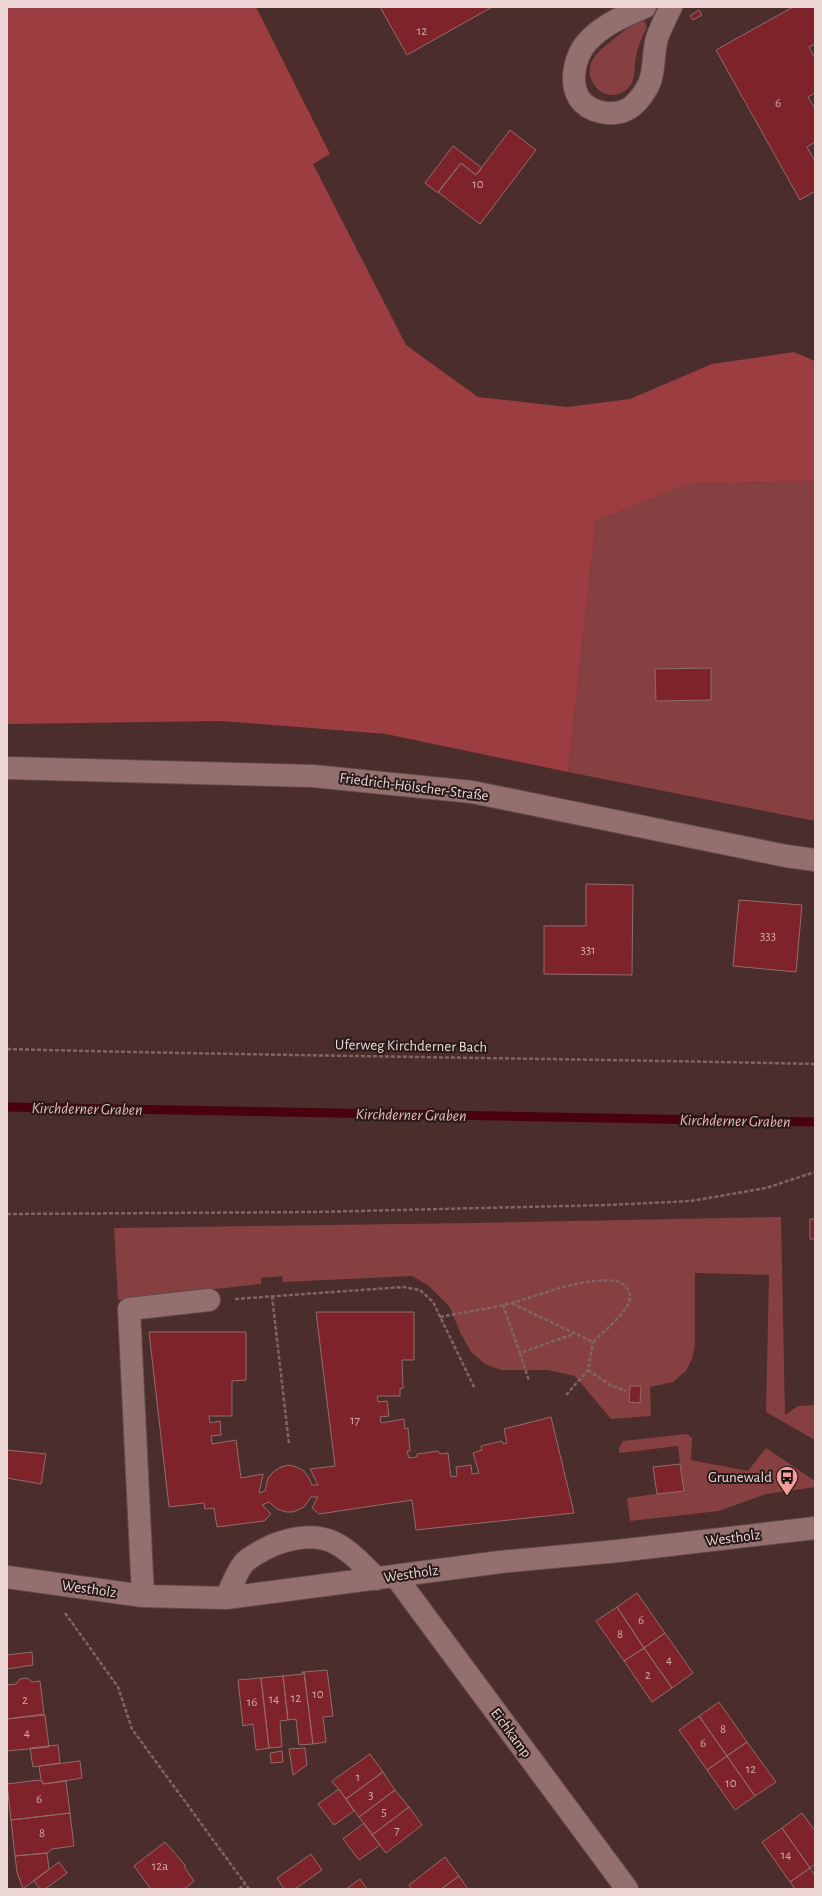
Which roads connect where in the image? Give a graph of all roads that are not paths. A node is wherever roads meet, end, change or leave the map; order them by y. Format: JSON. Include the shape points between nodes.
{"nodes":[{"id":1,"x":645,"y":7,"type":"edge"},
{"id":2,"x":671,"y":7,"type":"edge"},
{"id":3,"x":7,"y":768,"type":"edge"},
{"id":4,"x":815,"y":860,"type":"edge"},
{"id":5,"x":209,"y":1300,"type":"road end"},
{"id":6,"x":815,"y":1528,"type":"edge"},
{"id":7,"x":7,"y":1577,"type":"edge"},
{"id":8,"x":386,"y":1578,"type":"junction"},
{"id":9,"x":143,"y":1596,"type":"junction"},
{"id":10,"x":226,"y":1598,"type":"junction"},
{"id":11,"x":627,"y":1889,"type":"edge"}],
"edges":[{"from":1,"to":2,"type":"street","via":[[611,22],[587,42],[580,53],[575,67],[575,84],[579,98],[592,110],[610,114],[626,110],[646,90],[651,77],[657,38]]},
{"from":3,"to":4,"type":"street","name":"Friedrich-Hölscher-Straße","via":[[313,776],[472,792]]},
{"from":5,"to":9,"type":"street","via":[[129,1309]]},
{"from":6,"to":8,"type":"street","name":"Westholz","via":[[500,1562]]},
{"from":7,"to":9,"type":"street","name":"Westholz"},
{"from":8,"to":10,"type":"street","name":"Westholz"},
{"from":8,"to":10,"type":"street","name":"Eichkamp","via":[[350,1551],[324,1538],[293,1538],[269,1547],[245,1562]]},
{"from":8,"to":11,"type":"street","name":"Eichkamp"},
{"from":9,"to":10,"type":"street","name":"Westholz"}]}
